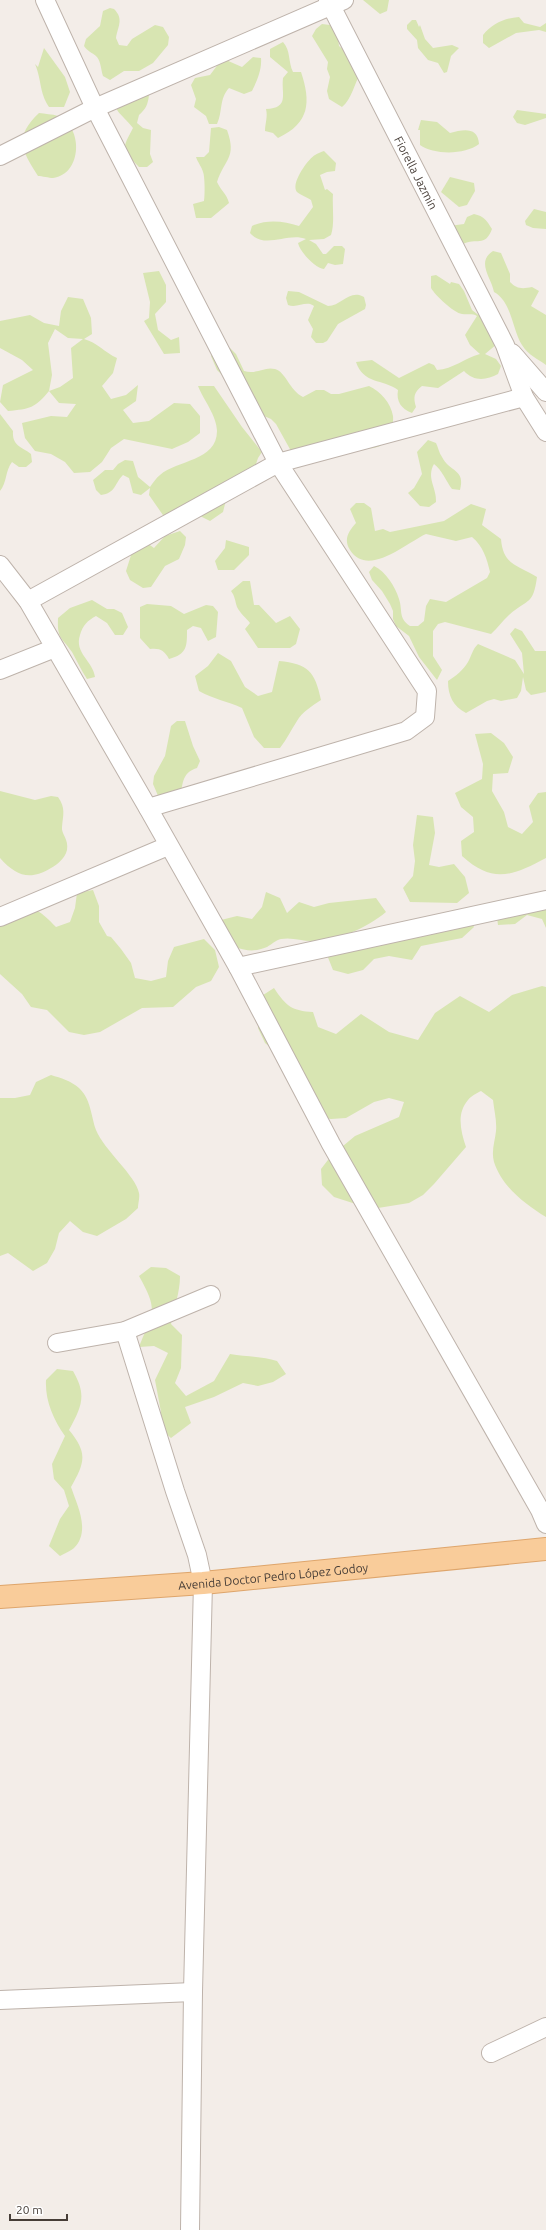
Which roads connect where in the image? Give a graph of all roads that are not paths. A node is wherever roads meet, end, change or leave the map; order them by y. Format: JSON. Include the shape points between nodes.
{"nodes":[{"id":1,"x":46,"y":0,"type":"edge"},
{"id":2,"x":334,"y":2,"type":"edge"},
{"id":3,"x":95,"y":108,"type":"junction"},
{"id":4,"x":0,"y":156,"type":"edge"},
{"id":5,"x":505,"y":345,"type":"junction"},
{"id":6,"x":546,"y":392,"type":"edge"},
{"id":7,"x":524,"y":397,"type":"junction"},
{"id":8,"x":546,"y":432,"type":"edge"},
{"id":9,"x":278,"y":463,"type":"junction"},
{"id":10,"x":0,"y":564,"type":"edge"},
{"id":11,"x":28,"y":601,"type":"junction"},
{"id":12,"x":55,"y":648,"type":"junction"},
{"id":13,"x":0,"y":670,"type":"edge"},
{"id":14,"x":148,"y":808,"type":"junction"},
{"id":15,"x":168,"y":846,"type":"junction"},
{"id":16,"x":546,"y":900,"type":"edge"},
{"id":17,"x":0,"y":917,"type":"edge"},
{"id":18,"x":238,"y":967,"type":"junction"},
{"id":19,"x":211,"y":1295,"type":"dead end"},
{"id":20,"x":126,"y":1331,"type":"junction"},
{"id":21,"x":57,"y":1343,"type":"dead end"},
{"id":22,"x":546,"y":1524,"type":"edge"},
{"id":23,"x":546,"y":1549,"type":"edge"},
{"id":24,"x":203,"y":1583,"type":"junction"},
{"id":25,"x":0,"y":1597,"type":"edge"},
{"id":26,"x":193,"y":1992,"type":"junction"},
{"id":27,"x":0,"y":2000,"type":"edge"},
{"id":28,"x":546,"y":2027,"type":"edge"},
{"id":29,"x":491,"y":2053,"type":"dead end"},
{"id":30,"x":190,"y":2230,"type":"edge"}],
"edges":[{"from":1,"to":3,"type":"street"},
{"from":2,"to":3,"type":"street"},
{"from":2,"to":5,"type":"street","name":"Fiorella Jazmin"},
{"from":3,"to":4,"type":"street"},
{"from":3,"to":9,"type":"street"},
{"from":5,"to":6,"type":"street","name":"Fiorella Jazmin"},
{"from":5,"to":7,"type":"street","name":"Fiorella Jazmin"},
{"from":7,"to":8,"type":"street","name":"Fiorella Jazmin"},
{"from":7,"to":9,"type":"street"},
{"from":9,"to":11,"type":"street"},
{"from":9,"to":14,"type":"street","via":[[427,691],[424,717],[406,731]]},
{"from":10,"to":11,"type":"street"},
{"from":11,"to":12,"type":"street"},
{"from":12,"to":13,"type":"street"},
{"from":12,"to":14,"type":"street"},
{"from":14,"to":15,"type":"street"},
{"from":15,"to":17,"type":"street"},
{"from":15,"to":18,"type":"street"},
{"from":16,"to":18,"type":"street"},
{"from":18,"to":22,"type":"street","via":[[332,1144],[443,1337]]},
{"from":19,"to":20,"type":"street"},
{"from":20,"to":21,"type":"street"},
{"from":20,"to":24,"type":"street","via":[[174,1491],[198,1554]]},
{"from":23,"to":24,"type":"main road","name":"Avenida Doctor Pedro López Godoy"},
{"from":24,"to":25,"type":"main road","name":"Avenida Doctor Pedro López Godoy"},
{"from":24,"to":26,"type":"street"},
{"from":26,"to":27,"type":"street"},
{"from":26,"to":30,"type":"street"},
{"from":28,"to":29,"type":"street"}]}
